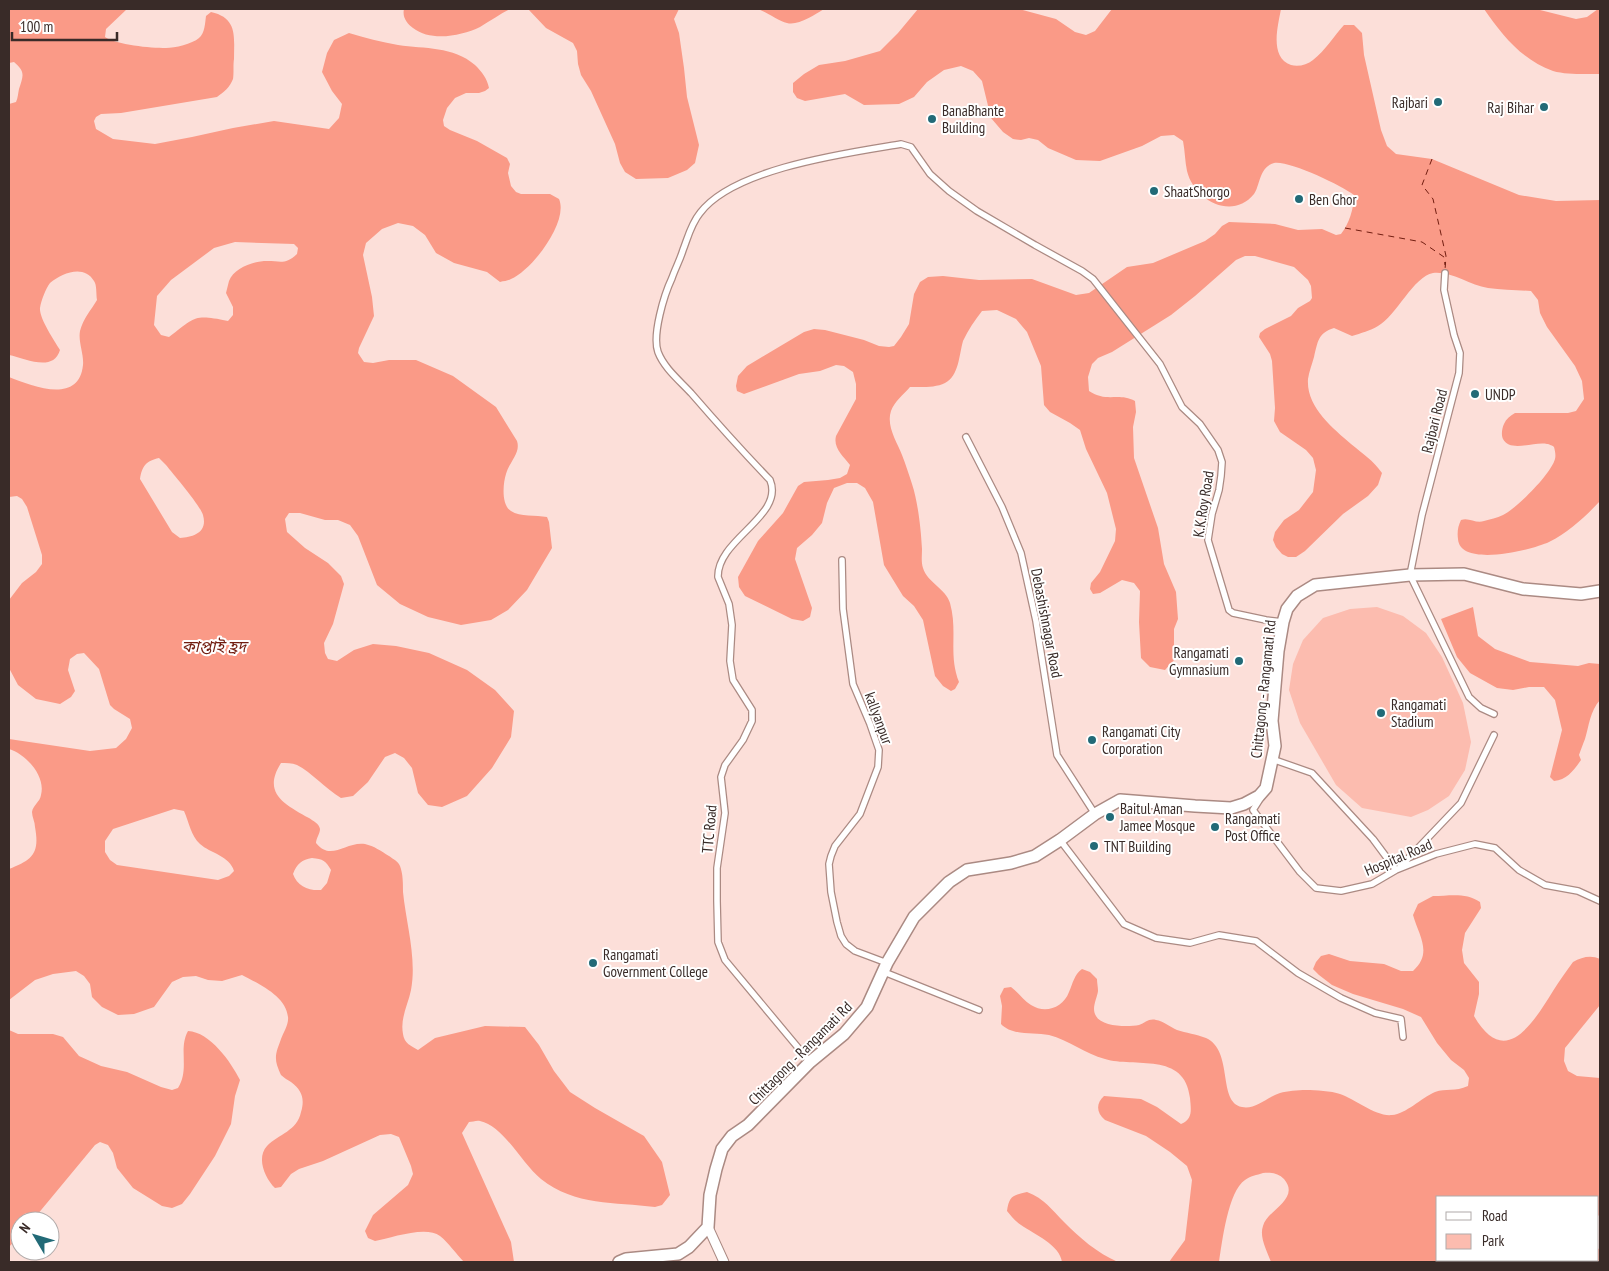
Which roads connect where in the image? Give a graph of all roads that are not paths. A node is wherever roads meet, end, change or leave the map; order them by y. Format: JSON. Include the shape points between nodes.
{"nodes":[{"id":1,"x":1445,"y":273,"type":"dead end"},
{"id":2,"x":966,"y":437,"type":"dead end"},
{"id":3,"x":842,"y":560,"type":"dead end"},
{"id":4,"x":1410,"y":575,"type":"junction"},
{"id":5,"x":721,"y":583,"type":"joint"},
{"id":6,"x":1600,"y":591,"type":"edge"},
{"id":7,"x":1283,"y":622,"type":"junction"},
{"id":8,"x":1494,"y":714,"type":"dead end"},
{"id":9,"x":1494,"y":735,"type":"dead end"},
{"id":10,"x":1272,"y":759,"type":"junction"},
{"id":11,"x":1266,"y":788,"type":"junction"},
{"id":12,"x":1095,"y":814,"type":"junction"},
{"id":13,"x":1060,"y":840,"type":"junction"},
{"id":14,"x":1398,"y":869,"type":"junction"},
{"id":15,"x":1600,"y":901,"type":"edge"},
{"id":16,"x":885,"y":968,"type":"junction"},
{"id":17,"x":979,"y":1010,"type":"dead end"},
{"id":18,"x":1403,"y":1037,"type":"dead end"},
{"id":19,"x":810,"y":1062,"type":"junction"},
{"id":20,"x":708,"y":1227,"type":"junction"},
{"id":21,"x":619,"y":1262,"type":"edge"},
{"id":22,"x":724,"y":1262,"type":"edge"}],
"edges":[{"from":1,"to":4,"type":"street","name":"Rajbari Road","via":[[1444,290],[1460,353],[1459,373]]},
{"from":2,"to":12,"type":"street","name":"Debashishnagar Road","via":[[1002,507],[1021,553],[1036,621],[1057,755]]},
{"from":3,"to":16,"type":"street","name":"kallyanpur","via":[[843,609],[852,684],[879,750],[878,767],[860,814],[831,856],[831,892],[841,936],[846,944]]},
{"from":4,"to":6,"type":"highway","name":"Chittagong - Rangamati Rd","via":[[1464,574],[1523,588],[1581,594]]},
{"from":4,"to":7,"type":"highway","name":"Chittagong - Rangamati Rd","via":[[1315,584],[1297,596],[1287,609]]},
{"from":4,"to":8,"type":"street","via":[[1469,697]]},
{"from":5,"to":7,"type":"street","name":"K.K.Roy Road","via":[[720,563],[736,540],[766,509],[774,488],[663,362],[656,342],[666,291],[691,227],[712,200],[746,180],[787,167],[901,144],[911,147],[930,174],[977,211],[1092,279],[1160,364],[1182,407],[1200,424],[1218,450],[1222,462],[1208,540],[1229,610]]},
{"from":5,"to":19,"type":"street","name":"TTC Road","via":[[732,625],[732,680],[752,710],[752,721],[721,777],[725,813],[717,868],[718,942],[725,960]]},
{"from":7,"to":10,"type":"highway","name":"Chittagong - Rangamati Rd","via":[[1272,721],[1275,746]]},
{"from":9,"to":14,"type":"street","via":[[1461,803]]},
{"from":10,"to":11,"type":"highway","name":"Chittagong - Rangamati Rd"},
{"from":10,"to":14,"type":"street","via":[[1312,773]]},
{"from":11,"to":12,"type":"highway","name":"Chittagong - Rangamati Rd","via":[[1259,796],[1231,808],[1120,800]]},
{"from":11,"to":14,"type":"street","name":"Hospital Road","via":[[1253,810],[1316,888],[1342,892],[1372,884]]},
{"from":12,"to":13,"type":"highway","name":"Chittagong - Rangamati Rd"},
{"from":13,"to":16,"type":"highway","name":"Chittagong - Rangamati Rd","via":[[1035,856],[1011,864],[967,870],[949,882],[914,917]]},
{"from":13,"to":18,"type":"street","via":[[1124,924],[1156,938],[1190,943],[1218,935],[1256,941],[1298,972],[1342,998],[1375,1014],[1401,1019]]},
{"from":14,"to":15,"type":"street","name":"Hospital Road","via":[[1436,854],[1475,844],[1496,848],[1519,870],[1545,884],[1578,891]]},
{"from":16,"to":17,"type":"street","name":"kallyanpur"},
{"from":16,"to":19,"type":"highway","name":"Chittagong - Rangamati Rd","via":[[867,1007],[844,1034]]},
{"from":19,"to":20,"type":"highway","name":"Chittagong - Rangamati Rd","via":[[722,1149],[710,1195]]},
{"from":20,"to":21,"type":"highway","via":[[678,1254]]},
{"from":20,"to":22,"type":"main road"}]}
